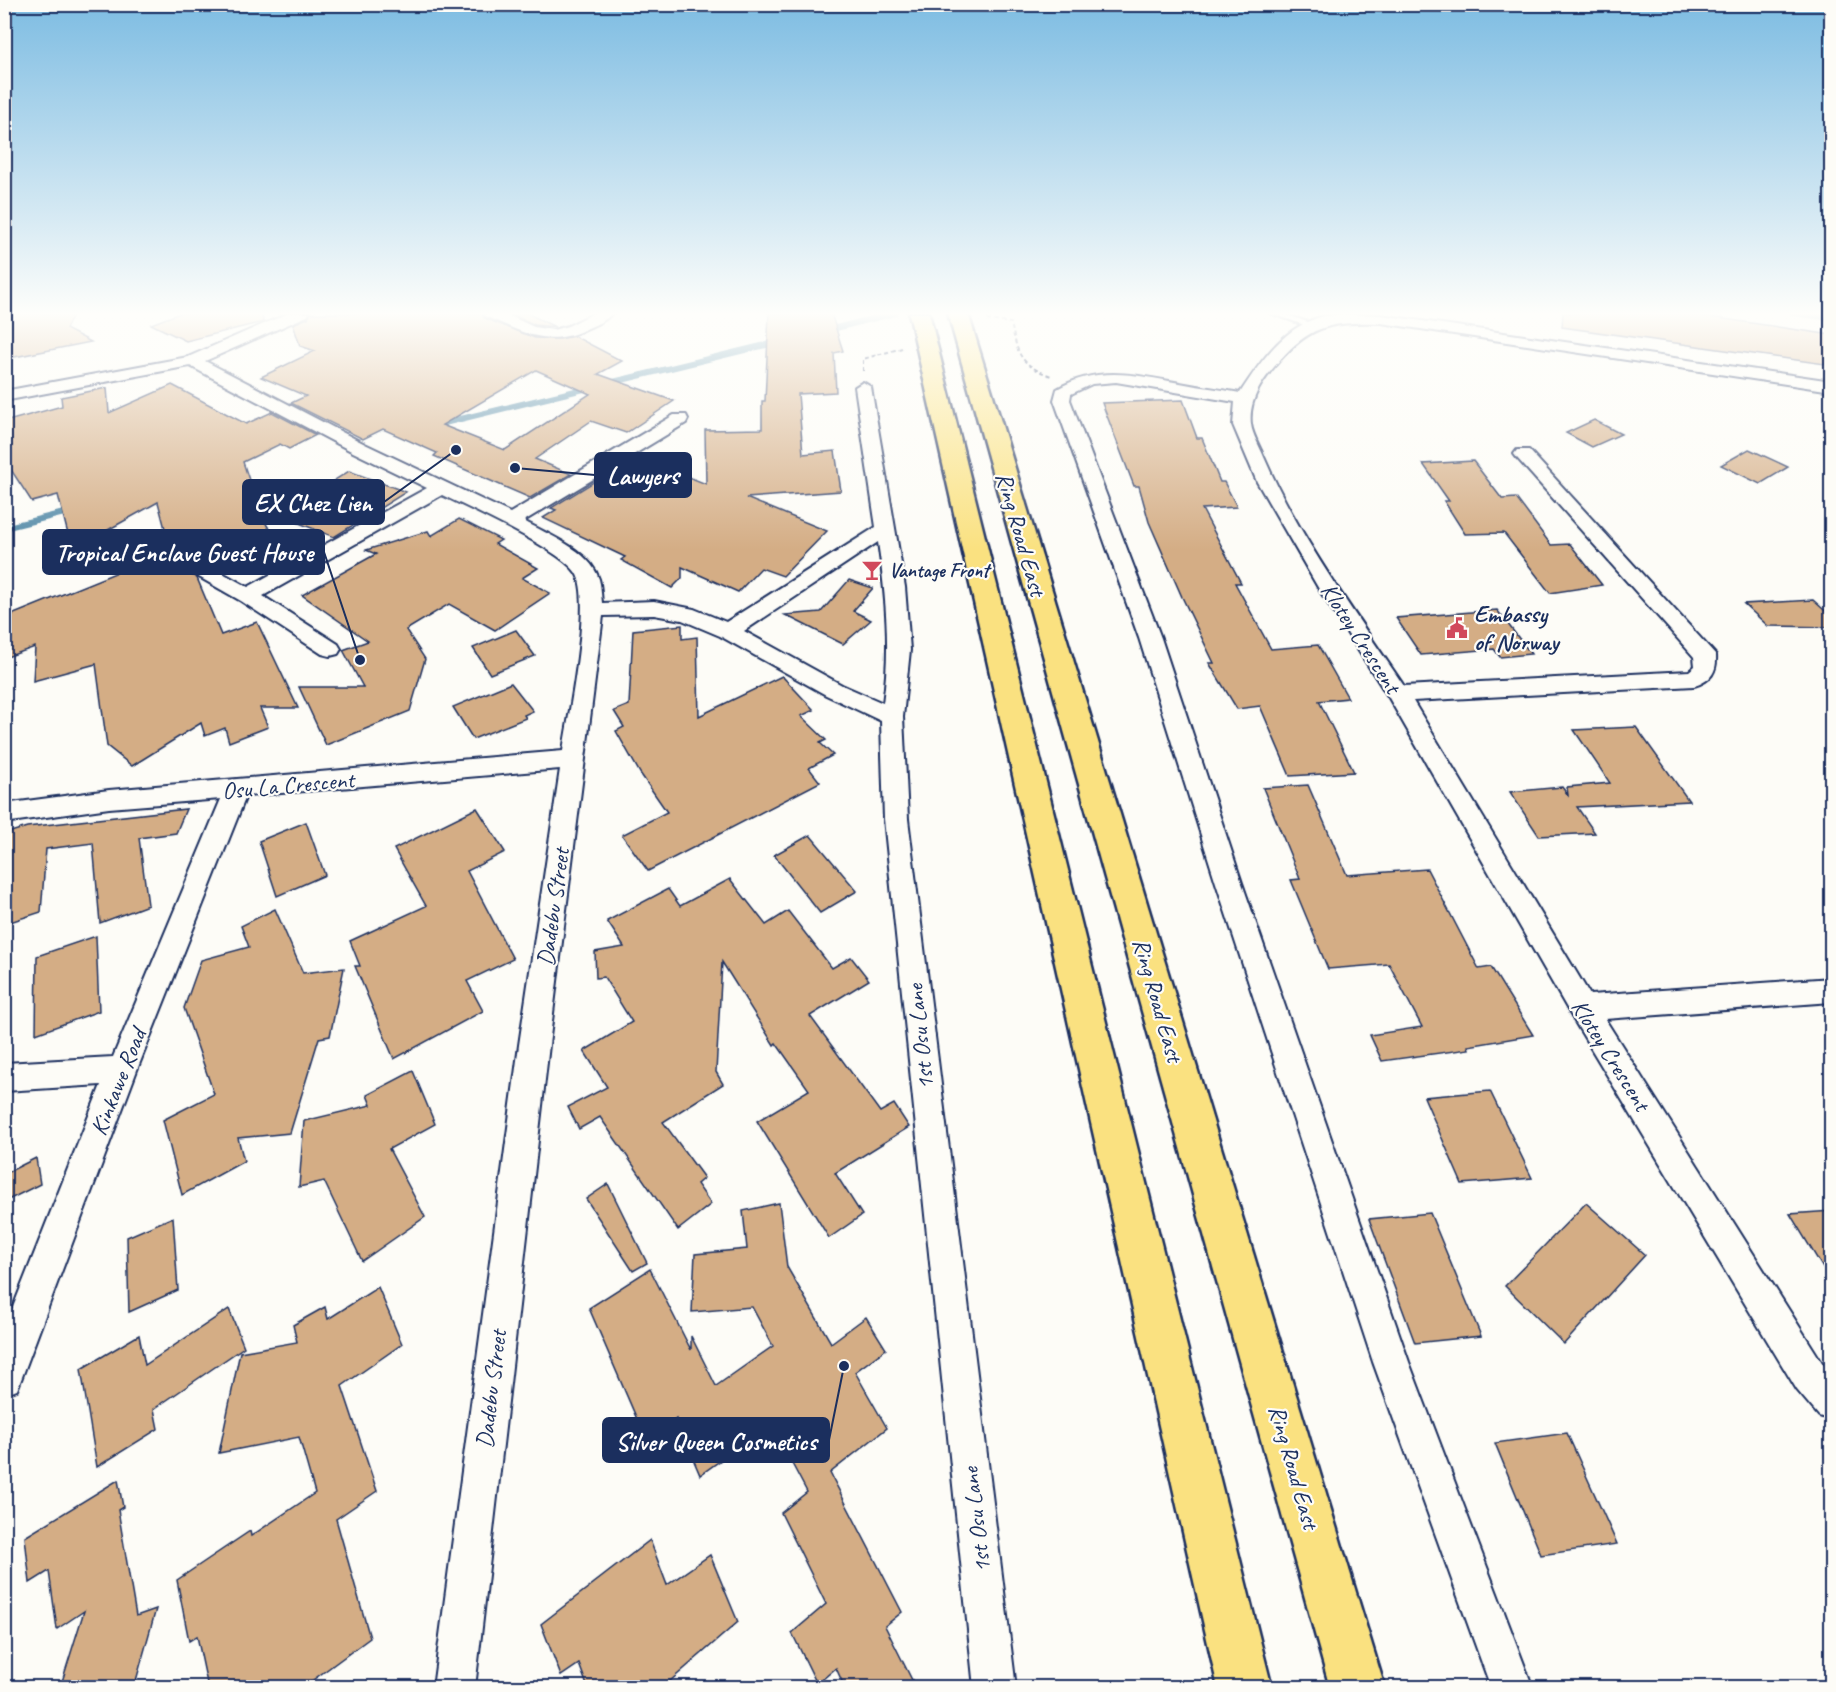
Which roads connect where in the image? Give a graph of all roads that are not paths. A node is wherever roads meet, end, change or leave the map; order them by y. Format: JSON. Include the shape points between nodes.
{"nodes":[{"id":1,"x":26,"y":392,"type":"edge"},
{"id":2,"x":251,"y":392,"type":"edge"},
{"id":3,"x":864,"y":392,"type":"edge"},
{"id":4,"x":938,"y":392,"type":"edge"},
{"id":5,"x":985,"y":392,"type":"edge"},
{"id":6,"x":1063,"y":392,"type":"edge"},
{"id":7,"x":1208,"y":392,"type":"edge"},
{"id":8,"x":1249,"y":392,"type":"edge"},
{"id":9,"x":4,"y":396,"type":"edge"},
{"id":10,"x":1244,"y":399,"type":"junction"},
{"id":11,"x":680,"y":418,"type":"dead end"},
{"id":12,"x":1523,"y":454,"type":"dead end"},
{"id":13,"x":1006,"y":484,"type":"junction"},
{"id":14,"x":960,"y":486,"type":"junction"},
{"id":15,"x":440,"y":488,"type":"junction"},
{"id":16,"x":510,"y":521,"type":"junction"},
{"id":17,"x":887,"y":528,"type":"junction"},
{"id":18,"x":148,"y":540,"type":"dead end"},
{"id":19,"x":248,"y":596,"type":"junction"},
{"id":20,"x":593,"y":610,"type":"junction"},
{"id":21,"x":728,"y":631,"type":"junction"},
{"id":22,"x":330,"y":649,"type":"dead end"},
{"id":23,"x":1398,"y":694,"type":"junction"},
{"id":24,"x":892,"y":717,"type":"junction"},
{"id":25,"x":572,"y":759,"type":"junction"},
{"id":26,"x":237,"y":789,"type":"junction"},
{"id":27,"x":4,"y":814,"type":"edge"},
{"id":28,"x":1832,"y":990,"type":"edge"},
{"id":29,"x":1582,"y":1008,"type":"junction"},
{"id":30,"x":122,"y":1071,"type":"junction"},
{"id":31,"x":4,"y":1077,"type":"edge"},
{"id":32,"x":4,"y":1377,"type":"edge"},
{"id":33,"x":1832,"y":1403,"type":"edge"},
{"id":34,"x":454,"y":1688,"type":"edge"},
{"id":35,"x":995,"y":1688,"type":"edge"},
{"id":36,"x":1245,"y":1688,"type":"edge"},
{"id":37,"x":1358,"y":1688,"type":"edge"},
{"id":38,"x":1512,"y":1688,"type":"edge"}],
"edges":[{"from":1,"to":9,"type":"street"},
{"from":2,"to":15,"type":"street","name":"Dadebu Street"},
{"from":3,"to":17,"type":"street","name":"1st Osu Lane"},
{"from":4,"to":14,"type":"main road","name":"Ring Road East"},
{"from":5,"to":13,"type":"main road","name":"Ring Road East"},
{"from":6,"to":38,"type":"street","via":[[1062,400],[1150,638],[1391,1362]]},
{"from":7,"to":10,"type":"street"},
{"from":8,"to":10,"type":"street"},
{"from":10,"to":23,"type":"street","name":"Klotey Crescent","via":[[1242,425],[1266,482],[1330,591]]},
{"from":11,"to":16,"type":"street"},
{"from":12,"to":23,"type":"street","via":[[1705,655],[1706,669],[1694,678]]},
{"from":13,"to":14,"type":"main road"},
{"from":13,"to":37,"type":"main road","name":"Ring Road East"},
{"from":14,"to":36,"type":"main road","name":"Ring Road East"},
{"from":15,"to":16,"type":"street","name":"Dadebu Street"},
{"from":15,"to":19,"type":"street"},
{"from":16,"to":20,"type":"street","name":"Dadebu Street","via":[[584,569]]},
{"from":17,"to":21,"type":"street"},
{"from":17,"to":24,"type":"street","name":"1st Osu Lane","via":[[899,650]]},
{"from":18,"to":19,"type":"street"},
{"from":19,"to":22,"type":"street"},
{"from":20,"to":21,"type":"street","via":[[654,608],[687,614]]},
{"from":20,"to":25,"type":"street","name":"Dadebu Street"},
{"from":21,"to":24,"type":"street","via":[[834,690]]},
{"from":23,"to":29,"type":"street","name":"Klotey Crescent"},
{"from":24,"to":35,"type":"street","name":"1st Osu Lane","via":[[897,831]]},
{"from":25,"to":26,"type":"street","name":"Osu La Crescent"},
{"from":25,"to":34,"type":"street","name":"Dadebu Street"},
{"from":26,"to":27,"type":"street","name":"Osu La Crescent","via":[[109,799]]},
{"from":26,"to":30,"type":"street","name":"Kinkawe Road"},
{"from":28,"to":29,"type":"street"},
{"from":29,"to":33,"type":"street","name":"Klotey Crescent","via":[[1810,1377]]},
{"from":30,"to":31,"type":"street"},
{"from":30,"to":32,"type":"street","name":"Kinkawe Road"}]}
